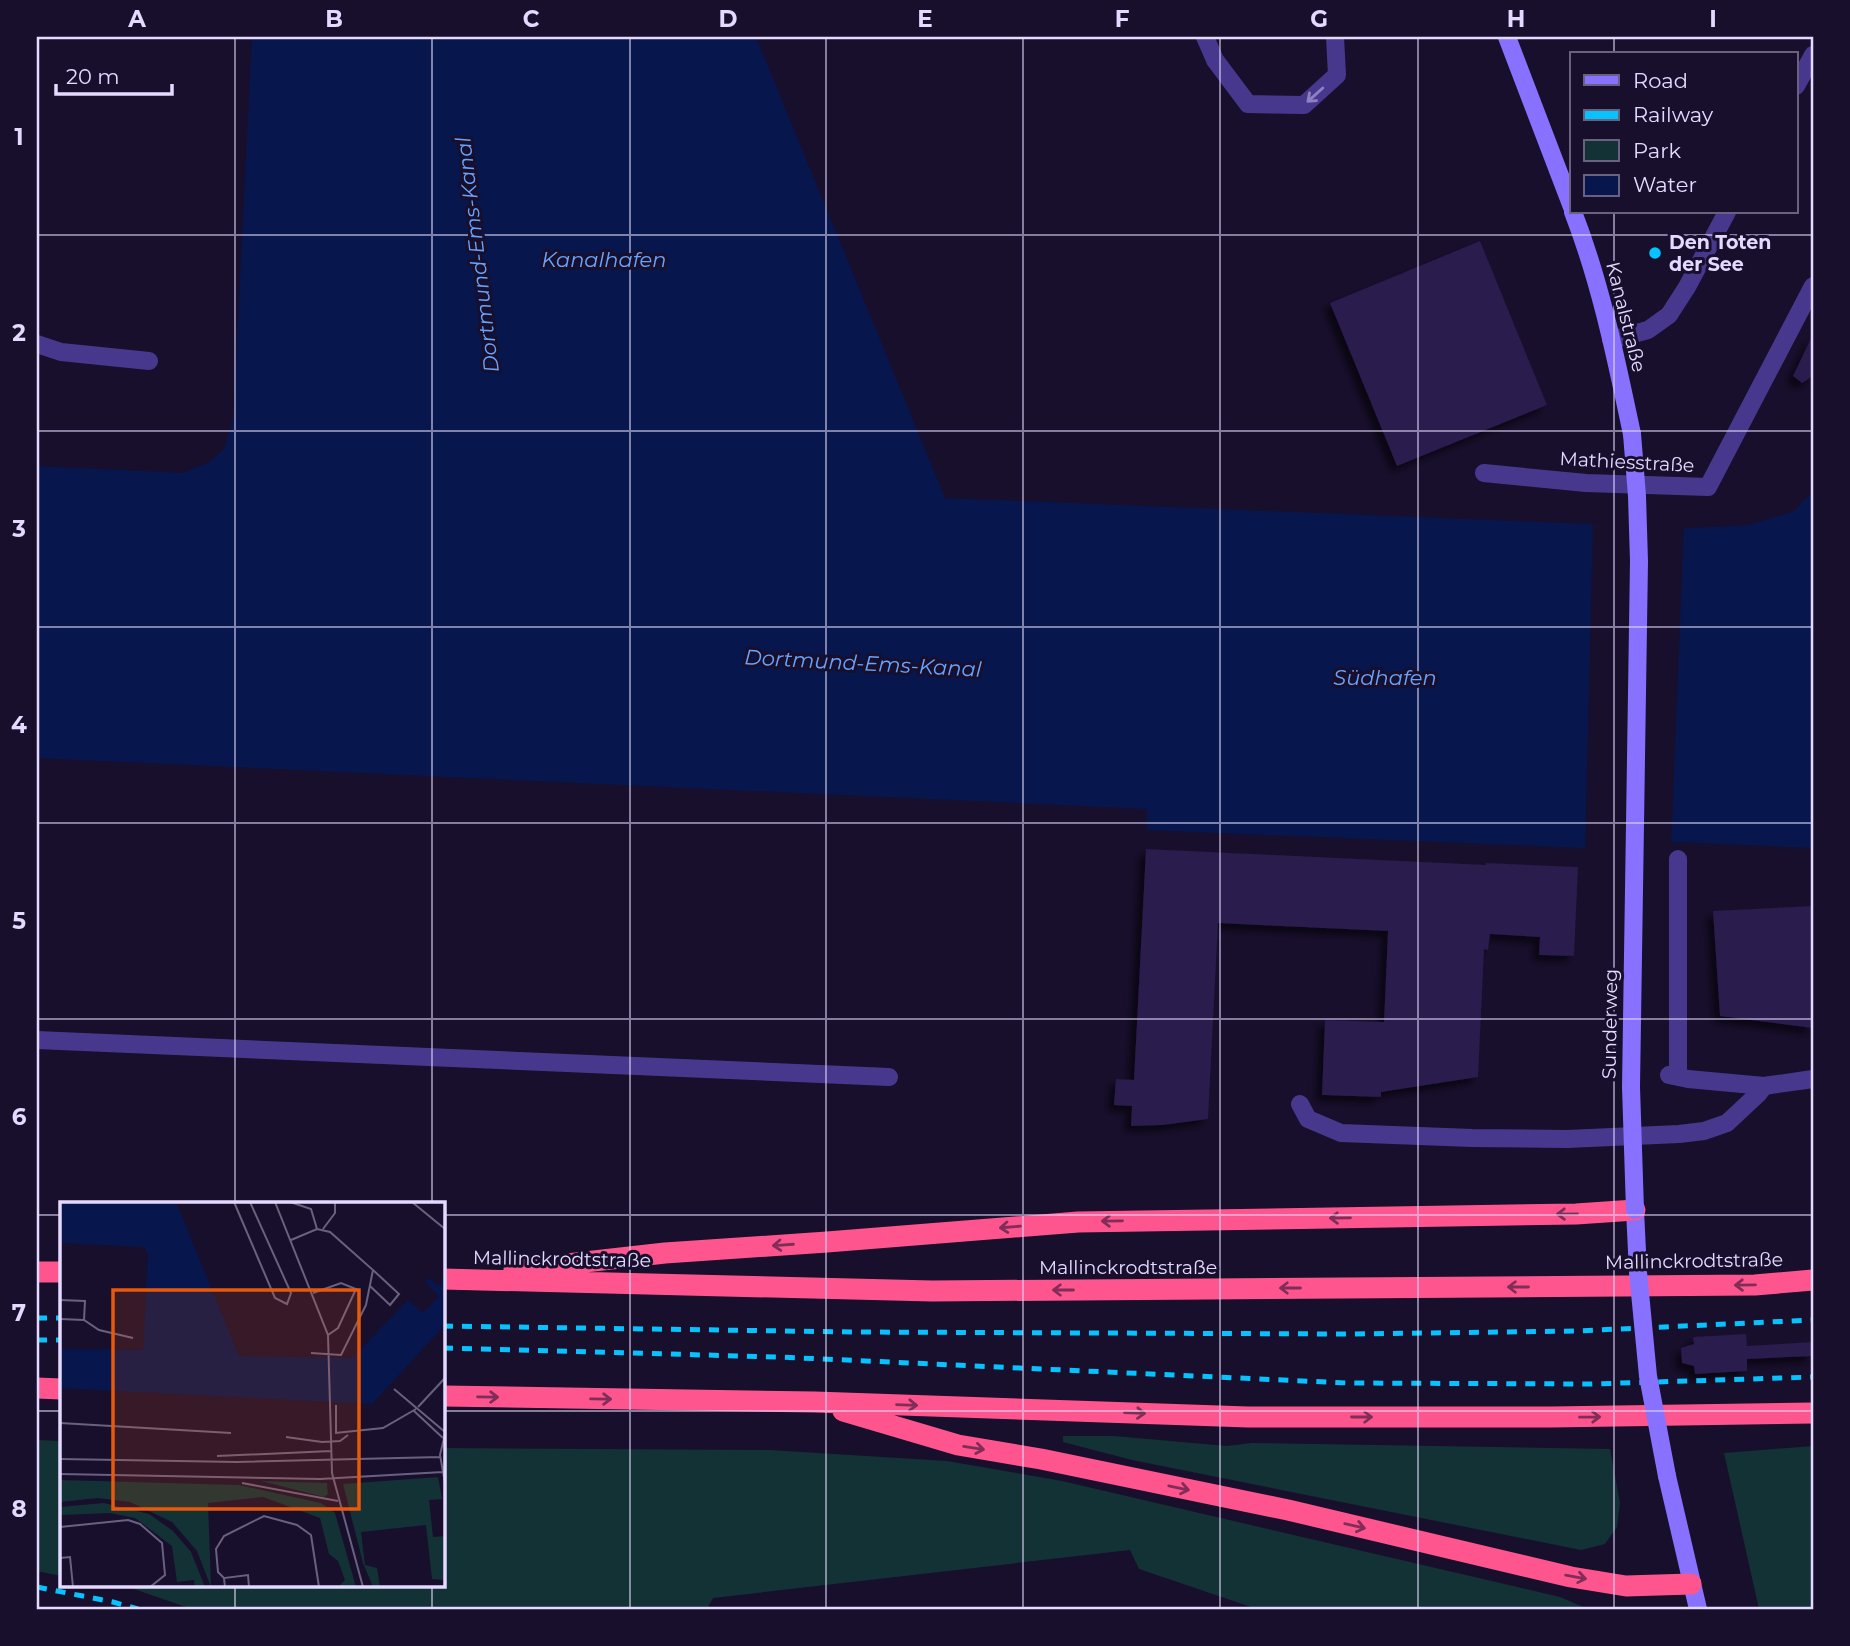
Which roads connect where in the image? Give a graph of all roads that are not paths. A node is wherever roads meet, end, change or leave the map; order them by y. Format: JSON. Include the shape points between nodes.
{"nodes":[{"id":1,"x":1205,"y":37,"type":"edge"},
{"id":2,"x":1335,"y":37,"type":"edge"},
{"id":3,"x":1507,"y":37,"type":"edge"},
{"id":4,"x":1813,"y":54,"type":"edge"},
{"id":5,"x":1798,"y":82,"type":"edge"},
{"id":6,"x":1570,"y":201,"type":"edge"},
{"id":7,"x":1575,"y":214,"type":"edge"},
{"id":8,"x":1726,"y":214,"type":"edge"},
{"id":9,"x":1813,"y":286,"type":"edge"},
{"id":10,"x":1611,"y":340,"type":"junction"},
{"id":11,"x":37,"y":344,"type":"edge"},
{"id":12,"x":149,"y":361,"type":"dead end"},
{"id":13,"x":1632,"y":434,"type":"joint"},
{"id":14,"x":1484,"y":473,"type":"dead end"},
{"id":15,"x":1678,"y":859,"type":"dead end"},
{"id":16,"x":37,"y":1040,"type":"edge"},
{"id":17,"x":889,"y":1077,"type":"dead end"},
{"id":18,"x":1813,"y":1079,"type":"edge"},
{"id":19,"x":1764,"y":1086,"type":"junction"},
{"id":20,"x":1300,"y":1104,"type":"dead end"},
{"id":21,"x":1635,"y":1210,"type":"junction"},
{"id":22,"x":37,"y":1272,"type":"edge"},
{"id":23,"x":60,"y":1272,"type":"edge"},
{"id":24,"x":444,"y":1278,"type":"edge"},
{"id":25,"x":444,"y":1278,"type":"edge"},
{"id":26,"x":1813,"y":1280,"type":"edge"},
{"id":27,"x":37,"y":1388,"type":"edge"},
{"id":28,"x":60,"y":1389,"type":"edge"},
{"id":29,"x":444,"y":1396,"type":"edge"},
{"id":30,"x":815,"y":1402,"type":"junction"},
{"id":31,"x":1813,"y":1413,"type":"edge"},
{"id":32,"x":1691,"y":1584,"type":"junction"},
{"id":33,"x":1698,"y":1609,"type":"edge"}],
"edges":[{"from":2,"to":1,"type":"street","one_way":true,"via":[[1337,75],[1304,105],[1248,104],[1215,60]]},
{"from":3,"to":6,"type":"main road","name":"Kanalstraße"},
{"from":4,"to":5,"type":"street"},
{"from":7,"to":10,"type":"main road","name":"Kanalstraße"},
{"from":8,"to":10,"type":"street","via":[[1669,314],[1648,330]]},
{"from":9,"to":14,"type":"street","name":"Mathiesstraße","via":[[1708,487],[1586,483]]},
{"from":10,"to":13,"type":"main road","name":"Kanalstraße"},
{"from":11,"to":12,"type":"street","via":[[61,352]]},
{"from":13,"to":21,"type":"main road","name":"Sunderweg","bridge":true,"via":[[1639,561],[1631,1087]]},
{"from":15,"to":19,"type":"street","via":[[1673,1076]]},
{"from":16,"to":17,"type":"street"},
{"from":18,"to":19,"type":"street"},
{"from":19,"to":20,"type":"street","via":[[1727,1123],[1704,1131],[1581,1138],[1341,1133],[1308,1119]]},
{"from":21,"to":24,"type":"highway","one_way":true,"via":[[1078,1222],[666,1253]]},
{"from":21,"to":32,"type":"main road","name":"Sunderweg","bridge":true,"via":[[1648,1376]]},
{"from":22,"to":23,"type":"highway"},
{"from":26,"to":25,"type":"highway","name":"Mallinckrodtstraße","one_way":true,"via":[[1755,1285],[932,1291]]},
{"from":27,"to":28,"type":"highway"},
{"from":29,"to":30,"type":"highway","one_way":true},
{"from":30,"to":31,"type":"highway","one_way":true,"via":[[1248,1417]]},
{"from":30,"to":32,"type":"highway","one_way":true,"via":[[958,1446],[1275,1508],[1571,1577],[1626,1586]]},
{"from":32,"to":33,"type":"main road","name":"Sunderweg"}]}
